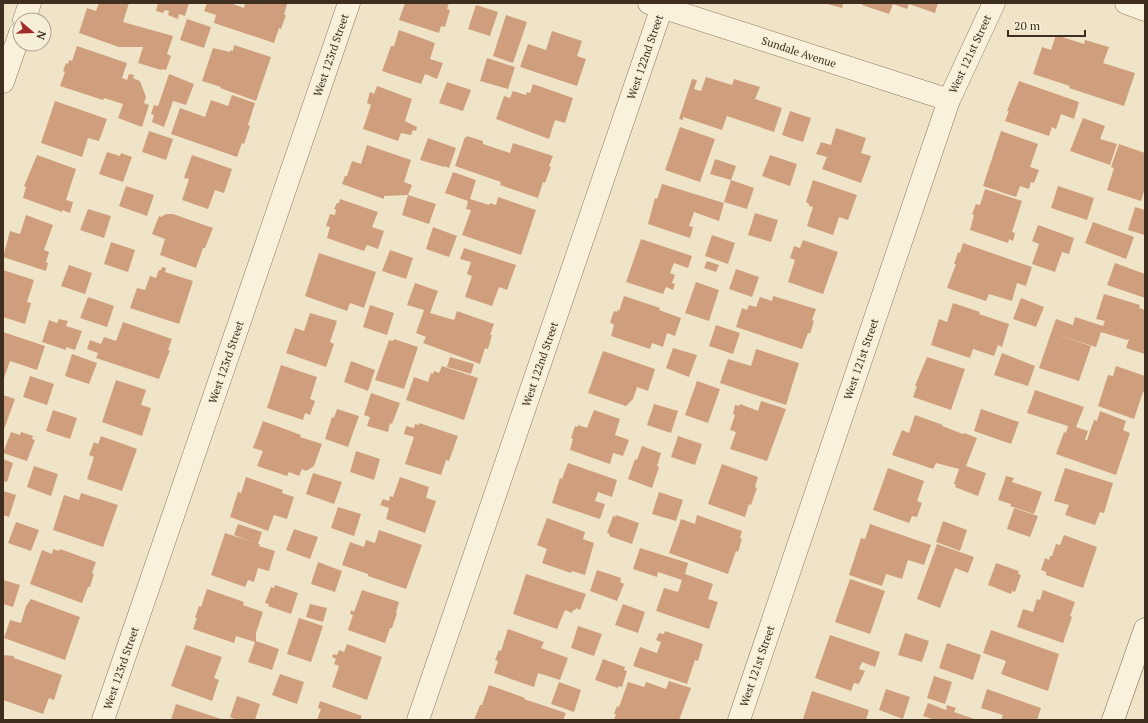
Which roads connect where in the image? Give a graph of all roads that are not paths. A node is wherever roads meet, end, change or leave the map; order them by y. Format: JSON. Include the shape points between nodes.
{"nodes":[{"id":1,"x":349,"y":3,"type":"edge"},
{"id":2,"x":994,"y":3,"type":"edge"},
{"id":3,"x":1126,"y":3,"type":"edge"},
{"id":4,"x":655,"y":5,"type":"edge"},
{"id":5,"x":1145,"y":10,"type":"edge"},
{"id":6,"x":13,"y":52,"type":"edge"},
{"id":7,"x":3,"y":82,"type":"edge"},
{"id":8,"x":949,"y":100,"type":"junction"},
{"id":9,"x":1145,"y":629,"type":"edge"},
{"id":10,"x":103,"y":720,"type":"edge"},
{"id":11,"x":418,"y":720,"type":"edge"},
{"id":12,"x":739,"y":720,"type":"edge"},
{"id":13,"x":1114,"y":720,"type":"edge"}],
"edges":[{"from":1,"to":10,"type":"street","name":"West 123rd Street"},
{"from":2,"to":8,"type":"street","name":"West 121st Street"},
{"from":3,"to":5,"type":"street"},
{"from":4,"to":8,"type":"street","name":"Sundale Avenue"},
{"from":4,"to":11,"type":"street","name":"West 122nd Street"},
{"from":6,"to":7,"type":"street"},
{"from":8,"to":12,"type":"street","name":"West 121st Street"},
{"from":9,"to":13,"type":"street"}]}
